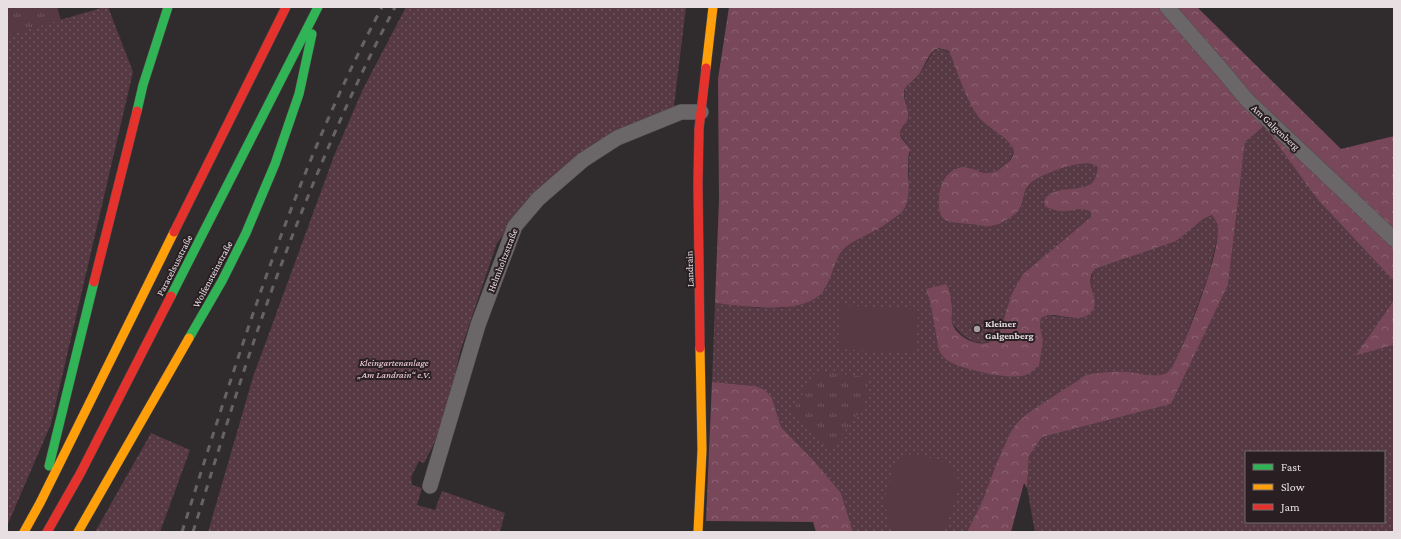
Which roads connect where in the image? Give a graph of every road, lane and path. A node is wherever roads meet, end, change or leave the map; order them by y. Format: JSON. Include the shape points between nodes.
{"nodes":[{"id":1,"x":168,"y":7,"type":"edge"},
{"id":2,"x":286,"y":7,"type":"edge"},
{"id":3,"x":318,"y":7,"type":"edge"},
{"id":4,"x":713,"y":7,"type":"edge"},
{"id":5,"x":1167,"y":7,"type":"edge"},
{"id":6,"x":701,"y":112,"type":"junction"},
{"id":7,"x":1394,"y":239,"type":"edge"},
{"id":8,"x":430,"y":486,"type":"dead end"},
{"id":9,"x":40,"y":504,"type":"junction"},
{"id":10,"x":24,"y":532,"type":"edge"},
{"id":11,"x":47,"y":532,"type":"edge"},
{"id":12,"x":78,"y":532,"type":"edge"},
{"id":13,"x":698,"y":532,"type":"edge"}],
"edges":[{"from":1,"to":9,"type":"main road","via":[[143,85]]},
{"from":2,"to":9,"type":"main road","name":"Paracelsusstraße"},
{"from":3,"to":11,"type":"main road","name":"Paracelsusstraße","via":[[80,474]]},
{"from":3,"to":12,"type":"main road","name":"Wolfensteinstraße","via":[[299,94],[275,164],[246,233],[222,281]]},
{"from":4,"to":6,"type":"main road","name":"Landrain"},
{"from":5,"to":7,"type":"street","name":"Am Galgenberg","via":[[1247,100]]},
{"from":6,"to":8,"type":"street","name":"Helmholtzstraße","via":[[681,112],[617,138],[583,160],[538,199],[515,226],[478,325]]},
{"from":6,"to":13,"type":"main road","name":"Landrain","via":[[698,184],[702,450]]},
{"from":9,"to":10,"type":"main road","name":"Paracelsusstraße"}]}
